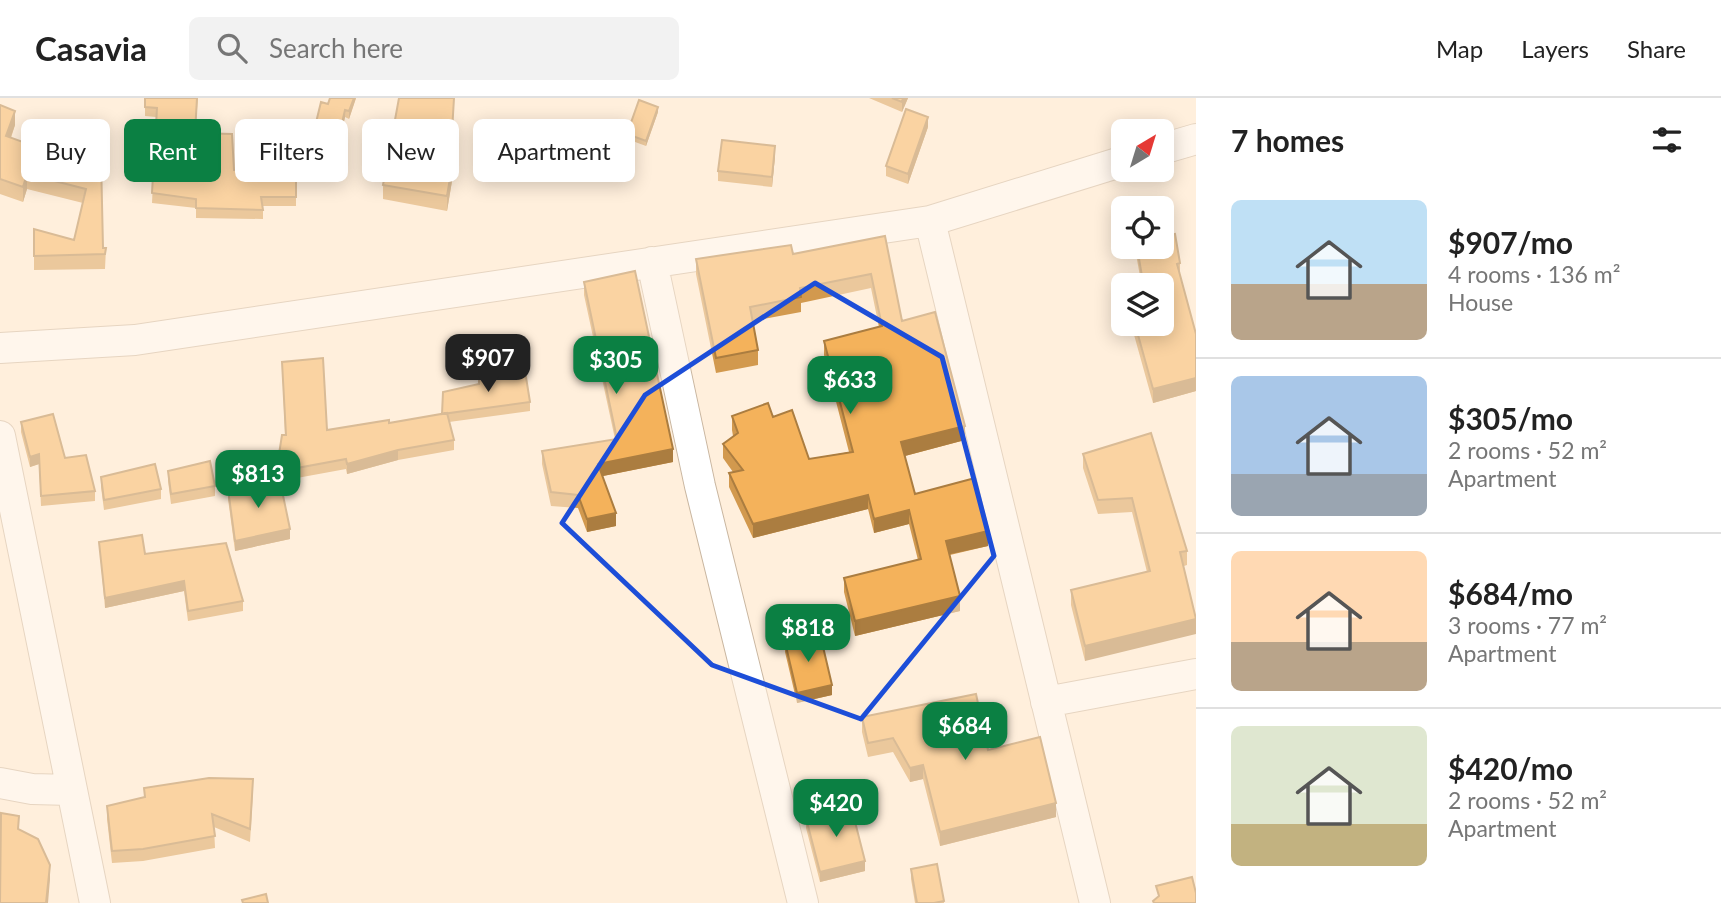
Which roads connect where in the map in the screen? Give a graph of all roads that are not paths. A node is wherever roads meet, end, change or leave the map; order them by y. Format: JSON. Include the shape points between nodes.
{"nodes":[{"id":1,"x":1196,"y":139,"type":"edge"},
{"id":2,"x":1174,"y":145,"type":"edge"},
{"id":3,"x":1111,"y":165,"type":"edge"},
{"id":4,"x":930,"y":221,"type":"junction"},
{"id":5,"x":652,"y":262,"type":"junction"},
{"id":6,"x":0,"y":348,"type":"edge"},
{"id":7,"x":0,"y":436,"type":"edge"},
{"id":8,"x":1196,"y":674,"type":"edge"},
{"id":9,"x":1046,"y":702,"type":"junction"},
{"id":10,"x":0,"y":783,"type":"edge"},
{"id":11,"x":71,"y":790,"type":"junction"},
{"id":12,"x":95,"y":903,"type":"edge"},
{"id":13,"x":803,"y":903,"type":"edge"},
{"id":14,"x":1094,"y":903,"type":"edge"}],
"edges":[{"from":1,"to":2,"type":"street"},
{"from":3,"to":4,"type":"street"},
{"from":4,"to":5,"type":"street"},
{"from":4,"to":9,"type":"street"},
{"from":5,"to":6,"type":"street","via":[[135,340]]},
{"from":5,"to":13,"type":"street","via":[[703,499]]},
{"from":7,"to":11,"type":"street"},
{"from":8,"to":9,"type":"street"},
{"from":9,"to":14,"type":"street"},
{"from":10,"to":11,"type":"street"},
{"from":11,"to":12,"type":"street"}]}
